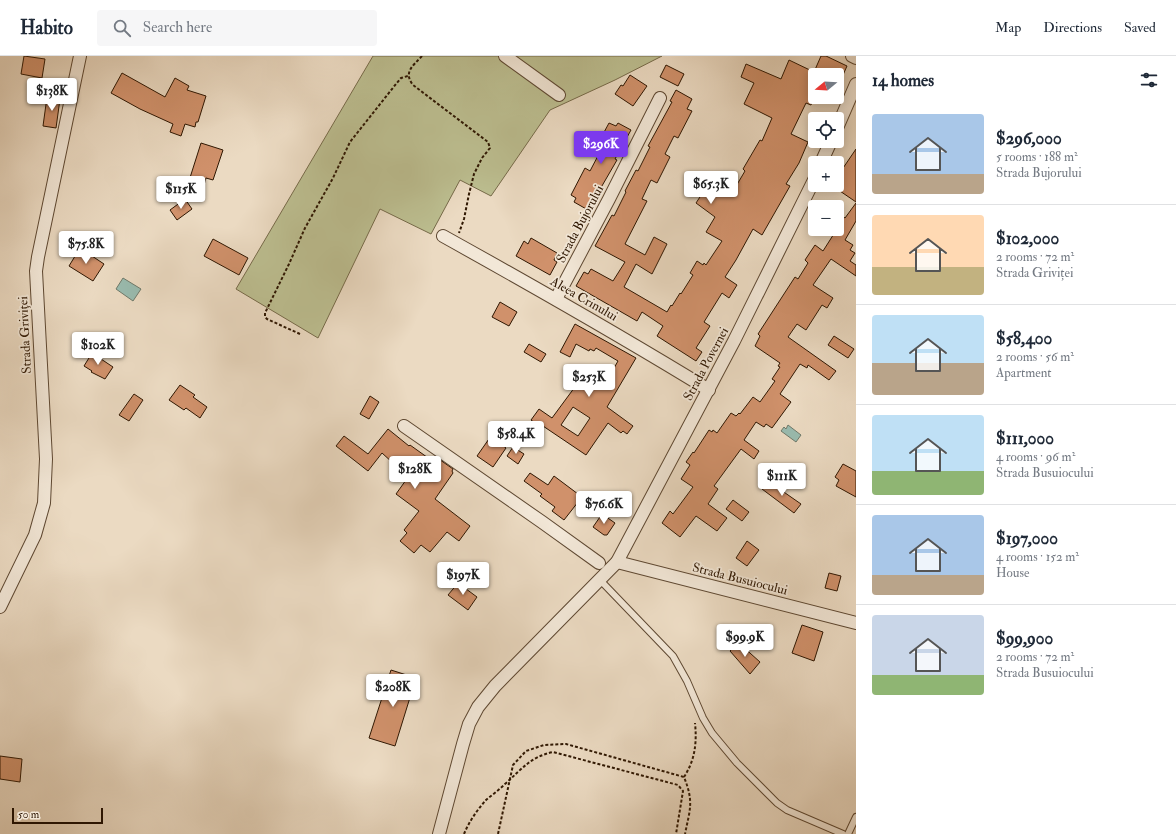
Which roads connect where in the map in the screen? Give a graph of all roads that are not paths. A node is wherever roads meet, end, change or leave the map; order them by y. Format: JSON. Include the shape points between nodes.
{"nodes":[{"id":1,"x":80,"y":56,"type":"edge"},
{"id":2,"x":505,"y":56,"type":"edge"},
{"id":3,"x":852,"y":56,"type":"edge"},
{"id":4,"x":856,"y":58,"type":"edge"},
{"id":5,"x":856,"y":84,"type":"edge"},
{"id":6,"x":559,"y":95,"type":"dead end"},
{"id":7,"x":660,"y":98,"type":"dead end"},
{"id":8,"x":844,"y":112,"type":"edge"},
{"id":9,"x":808,"y":192,"type":"edge"},
{"id":10,"x":443,"y":236,"type":"dead end"},
{"id":11,"x":556,"y":299,"type":"junction"},
{"id":12,"x":709,"y":390,"type":"junction"},
{"id":13,"x":404,"y":426,"type":"dead end"},
{"id":14,"x":618,"y":562,"type":"junction"},
{"id":15,"x":599,"y":563,"type":"joint"},
{"id":16,"x":609,"y":570,"type":"junction"},
{"id":17,"x":600,"y":580,"type":"junction"},
{"id":18,"x":0,"y":607,"type":"edge"},
{"id":19,"x":856,"y":623,"type":"edge"},
{"id":20,"x":856,"y":817,"type":"edge"},
{"id":21,"x":438,"y":834,"type":"edge"},
{"id":22,"x":843,"y":834,"type":"edge"},
{"id":23,"x":848,"y":834,"type":"edge"}],
"edges":[{"from":1,"to":18,"type":"street","name":"Strada Griviței","via":[[36,271],[46,459],[44,503],[35,535]]},
{"from":2,"to":6,"type":"street"},
{"from":3,"to":4,"type":"street"},
{"from":5,"to":8,"type":"street"},
{"from":7,"to":11,"type":"street","name":"Strada Bujorului"},
{"from":9,"to":12,"type":"street","name":"Strada Povernei"},
{"from":10,"to":11,"type":"street","name":"Aleea Crinului"},
{"from":11,"to":12,"type":"street","name":"Aleea Crinului"},
{"from":12,"to":14,"type":"street","name":"Strada Povernei"},
{"from":13,"to":15,"type":"street"},
{"from":14,"to":16,"type":"street"},
{"from":14,"to":19,"type":"street","name":"Strada Busuiocului"},
{"from":15,"to":16,"type":"lane"},
{"from":16,"to":17,"type":"street"},
{"from":17,"to":21,"type":"street","via":[[485,697],[474,714]]},
{"from":17,"to":22,"type":"lane","via":[[673,656],[703,718],[737,763],[787,810]]},
{"from":20,"to":23,"type":"lane"}]}
